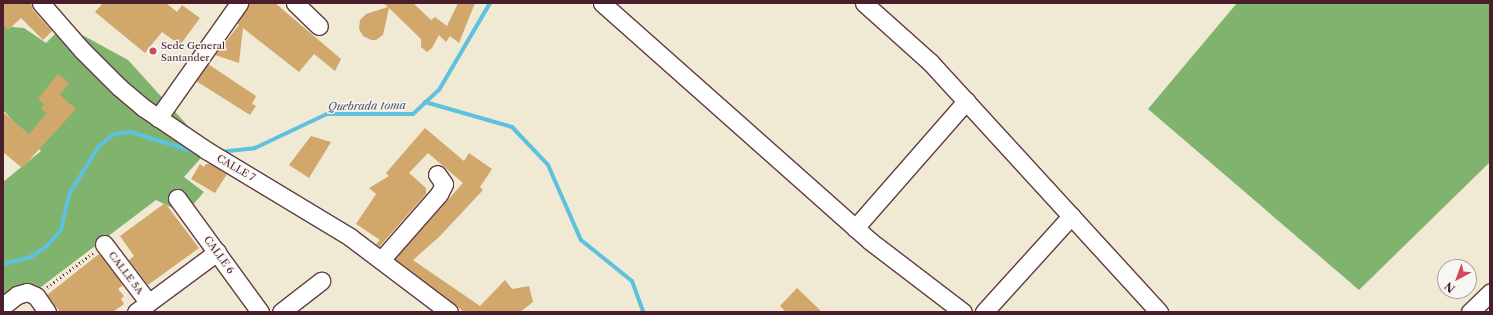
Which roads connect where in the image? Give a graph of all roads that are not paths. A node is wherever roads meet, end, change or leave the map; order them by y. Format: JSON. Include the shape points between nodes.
{"nodes":[{"id":1,"x":41,"y":3,"type":"edge"},
{"id":2,"x":239,"y":3,"type":"edge"},
{"id":3,"x":295,"y":3,"type":"edge"},
{"id":4,"x":602,"y":3,"type":"edge"},
{"id":5,"x":864,"y":3,"type":"edge"},
{"id":6,"x":319,"y":26,"type":"dead end"},
{"id":7,"x":966,"y":101,"type":"junction"},
{"id":8,"x":158,"y":118,"type":"junction"},
{"id":9,"x":437,"y":174,"type":"dead end"},
{"id":10,"x":177,"y":198,"type":"dead end"},
{"id":11,"x":1071,"y":216,"type":"junction"},
{"id":12,"x":855,"y":228,"type":"junction"},
{"id":13,"x":104,"y":244,"type":"road end"},
{"id":14,"x":216,"y":252,"type":"junction"},
{"id":15,"x":381,"y":260,"type":"junction"},
{"id":16,"x":322,"y":281,"type":"dead end"},
{"id":17,"x":1490,"y":293,"type":"edge"},
{"id":18,"x":3,"y":306,"type":"edge"},
{"id":19,"x":142,"y":307,"type":"edge"},
{"id":20,"x":438,"y":309,"type":"edge"},
{"id":21,"x":47,"y":312,"type":"edge"},
{"id":22,"x":260,"y":312,"type":"edge"},
{"id":23,"x":281,"y":312,"type":"edge"},
{"id":24,"x":963,"y":312,"type":"edge"},
{"id":25,"x":984,"y":312,"type":"edge"},
{"id":26,"x":1159,"y":312,"type":"edge"},
{"id":27,"x":1470,"y":312,"type":"edge"}],
"edges":[{"from":1,"to":8,"type":"street","name":"CALLE 7","via":[[119,87]]},
{"from":2,"to":8,"type":"street"},
{"from":3,"to":6,"type":"street"},
{"from":4,"to":12,"type":"street"},
{"from":5,"to":7,"type":"street","via":[[930,62]]},
{"from":7,"to":11,"type":"street"},
{"from":7,"to":12,"type":"street"},
{"from":8,"to":15,"type":"street","name":"CALLE 7","via":[[350,237]]},
{"from":9,"to":15,"type":"street","via":[[444,184],[439,194]]},
{"from":10,"to":14,"type":"street","name":"CALLE 6"},
{"from":11,"to":25,"type":"street"},
{"from":11,"to":26,"type":"street"},
{"from":12,"to":24,"type":"street"},
{"from":13,"to":19,"type":"street","name":"CALLE 5A"},
{"from":14,"to":19,"type":"street"},
{"from":14,"to":22,"type":"street","name":"CALLE 6"},
{"from":15,"to":20,"type":"street","name":"CALLE 7"},
{"from":16,"to":23,"type":"street"},
{"from":17,"to":27,"type":"street"},
{"from":18,"to":21,"type":"street","via":[[17,295],[27,292],[36,296]]}]}
